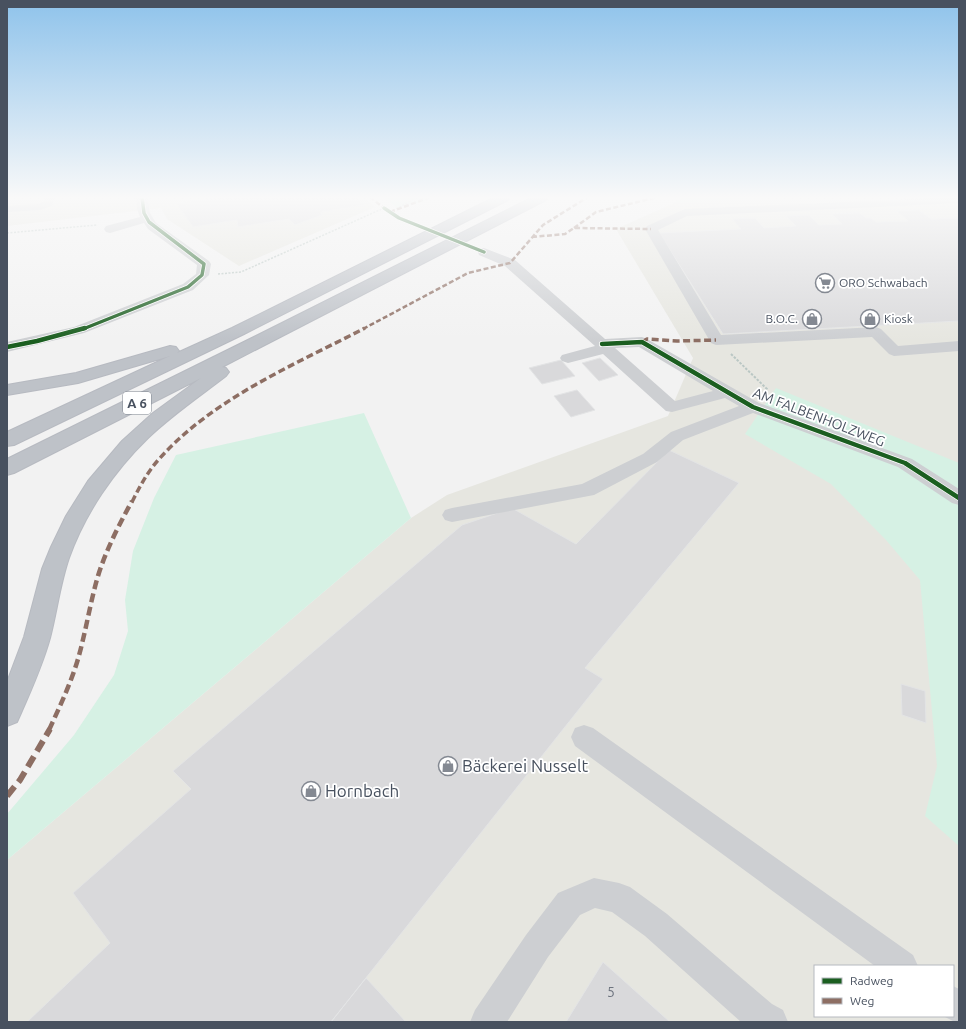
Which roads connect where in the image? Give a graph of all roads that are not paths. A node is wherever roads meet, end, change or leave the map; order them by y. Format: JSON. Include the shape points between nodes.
{"nodes":[{"id":1,"x":178,"y":245,"type":"edge"},
{"id":2,"x":407,"y":245,"type":"edge"},
{"id":3,"x":447,"y":245,"type":"edge"},
{"id":4,"x":660,"y":245,"type":"edge"},
{"id":5,"x":484,"y":252,"type":"dead end"},
{"id":6,"x":238,"y":331,"type":"junction"},
{"id":7,"x":266,"y":338,"type":"junction"},
{"id":8,"x":604,"y":346,"type":"junction"},
{"id":9,"x":959,"y":346,"type":"edge"},
{"id":10,"x":7,"y":347,"type":"edge"},
{"id":11,"x":568,"y":358,"type":"dead end"},
{"id":12,"x":7,"y":390,"type":"edge"},
{"id":13,"x":728,"y":392,"type":"junction"},
{"id":14,"x":753,"y":407,"type":"junction"},
{"id":15,"x":7,"y":440,"type":"edge"},
{"id":16,"x":7,"y":468,"type":"edge"},
{"id":17,"x":959,"y":498,"type":"edge"},
{"id":18,"x":452,"y":515,"type":"dead end"},
{"id":19,"x":7,"y":713,"type":"edge"},
{"id":20,"x":584,"y":737,"type":"dead end"},
{"id":21,"x":901,"y":965,"type":"edge"},
{"id":22,"x":487,"y":1022,"type":"edge"},
{"id":23,"x":771,"y":1022,"type":"edge"}],
"edges":[{"from":1,"to":10,"type":"street","via":[[204,264],[202,275],[188,287],[79,330],[37,342]]},
{"from":2,"to":6,"type":"highway","number":"A 6"},
{"from":3,"to":7,"type":"highway","number":"A 6"},
{"from":4,"to":9,"type":"street","via":[[716,340],[876,332],[894,351]]},
{"from":5,"to":8,"type":"street","via":[[510,263]]},
{"from":6,"to":12,"type":"highway","via":[[78,378]]},
{"from":6,"to":15,"type":"highway","number":"A 6"},
{"from":7,"to":16,"type":"highway","number":"A 6"},
{"from":7,"to":19,"type":"highway","via":[[142,433],[123,452],[93,490],[61,548],[36,638],[20,685]]},
{"from":8,"to":11,"type":"street","name":"AM FALBENHOLZWEG"},
{"from":8,"to":13,"type":"street","name":"AM FALBENHOLZWEG","via":[[642,342]]},
{"from":8,"to":13,"type":"street","via":[[672,407]]},
{"from":13,"to":14,"type":"street","name":"AM FALBENHOLZWEG"},
{"from":14,"to":17,"type":"street","name":"AM FALBENHOLZWEG","via":[[905,463]]},
{"from":14,"to":18,"type":"street","via":[[677,436],[650,458],[587,490]]},
{"from":20,"to":21,"type":"street"},
{"from":22,"to":23,"type":"street","via":[[537,946],[570,904],[594,893],[619,898],[656,925],[760,1016]]}]}
